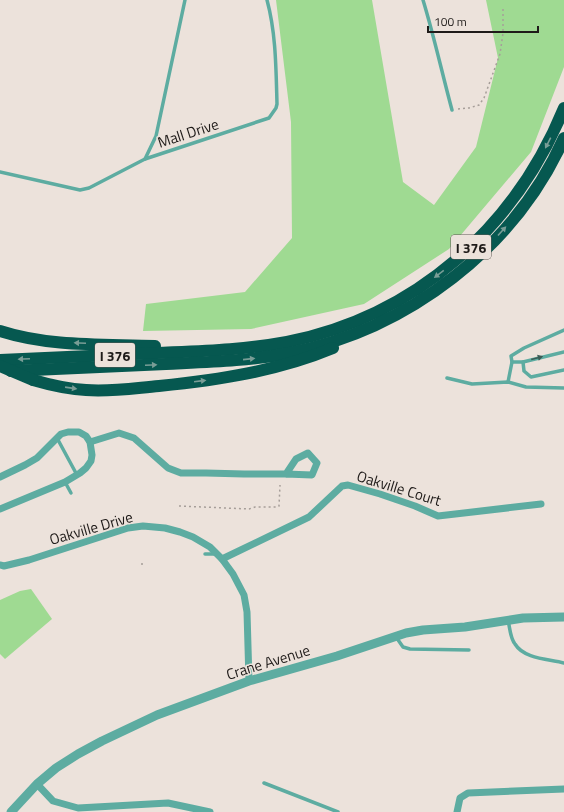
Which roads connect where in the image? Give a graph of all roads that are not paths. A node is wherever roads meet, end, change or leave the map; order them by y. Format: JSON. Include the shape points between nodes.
{"nodes":[{"id":1,"x":185,"y":0,"type":"edge"},
{"id":2,"x":267,"y":0,"type":"edge"},
{"id":3,"x":423,"y":0,"type":"edge"},
{"id":4,"x":564,"y":108,"type":"edge"},
{"id":5,"x":452,"y":110,"type":"road end"},
{"id":6,"x":564,"y":138,"type":"edge"},
{"id":7,"x":145,"y":159,"type":"junction"},
{"id":8,"x":0,"y":172,"type":"edge"},
{"id":9,"x":402,"y":312,"type":"junction"},
{"id":10,"x":564,"y":330,"type":"edge"},
{"id":11,"x":0,"y":331,"type":"edge"},
{"id":12,"x":230,"y":349,"type":"junction"},
{"id":13,"x":564,"y":352,"type":"edge"},
{"id":14,"x":0,"y":360,"type":"edge"},
{"id":15,"x":512,"y":362,"type":"junction"},
{"id":16,"x":523,"y":362,"type":"junction"},
{"id":17,"x":0,"y":366,"type":"edge"},
{"id":18,"x":564,"y":370,"type":"edge"},
{"id":19,"x":0,"y":372,"type":"edge"},
{"id":20,"x":447,"y":378,"type":"dead end"},
{"id":21,"x":508,"y":382,"type":"junction"},
{"id":22,"x":564,"y":388,"type":"edge"},
{"id":23,"x":56,"y":437,"type":"junction"},
{"id":24,"x":90,"y":442,"type":"junction"},
{"id":25,"x":286,"y":474,"type":"dead end"},
{"id":26,"x":77,"y":475,"type":"junction"},
{"id":27,"x":0,"y":477,"type":"edge"},
{"id":28,"x":65,"y":482,"type":"junction"},
{"id":29,"x":71,"y":493,"type":"dead end"},
{"id":30,"x":541,"y":504,"type":"dead end"},
{"id":31,"x":0,"y":509,"type":"edge"},
{"id":32,"x":206,"y":554,"type":"dead end"},
{"id":33,"x":219,"y":556,"type":"junction"},
{"id":34,"x":0,"y":565,"type":"edge"},
{"id":35,"x":564,"y":617,"type":"edge"},
{"id":36,"x":508,"y":620,"type":"junction"},
{"id":37,"x":396,"y":636,"type":"junction"},
{"id":38,"x":469,"y":650,"type":"dead end"},
{"id":39,"x":564,"y":663,"type":"edge"},
{"id":40,"x":249,"y":681,"type":"junction"},
{"id":41,"x":37,"y":784,"type":"junction"},
{"id":42,"x":264,"y":784,"type":"dead end"},
{"id":43,"x":564,"y":789,"type":"edge"},
{"id":44,"x":11,"y":812,"type":"edge"},
{"id":45,"x":210,"y":812,"type":"edge"},
{"id":46,"x":338,"y":812,"type":"edge"},
{"id":47,"x":457,"y":812,"type":"edge"}],
"edges":[{"from":1,"to":7,"type":"lane","via":[[156,136]]},
{"from":2,"to":7,"type":"lane","name":"Mall Drive","via":[[271,15],[276,71],[277,106],[272,115],[265,120]]},
{"from":3,"to":5,"type":"lane"},
{"from":4,"to":12,"type":"highway","number":"I 376","one_way":true,"via":[[542,156],[509,205],[471,246],[426,283],[380,309],[326,331],[288,341]]},
{"from":9,"to":6,"type":"highway","number":"I 376","one_way":true,"via":[[433,293],[494,241],[530,196]]},
{"from":7,"to":8,"type":"lane","name":"Mall Drive","via":[[89,188],[80,190]]},
{"from":17,"to":9,"type":"highway","one_way":true,"bridge":true,"via":[[33,380],[70,388],[104,391],[198,382],[239,375],[320,354]]},
{"from":19,"to":9,"type":"highway","number":"I 376","one_way":true,"via":[[217,362],[271,356],[330,342]]},
{"from":10,"to":15,"type":"lane","via":[[511,356]]},
{"from":12,"to":11,"type":"highway","one_way":true,"via":[[56,342]]},
{"from":12,"to":14,"type":"highway","number":"I 376","one_way":true},
{"from":16,"to":13,"type":"lane","one_way":true},
{"from":15,"to":16,"type":"lane"},
{"from":15,"to":21,"type":"lane"},
{"from":16,"to":18,"type":"lane","via":[[524,371],[531,378]]},
{"from":20,"to":21,"type":"lane","via":[[472,384]]},
{"from":21,"to":22,"type":"lane","via":[[526,387]]},
{"from":23,"to":24,"type":"street","via":[[74,431],[86,436]]},
{"from":23,"to":26,"type":"lane"},
{"from":23,"to":27,"type":"street","via":[[37,458]]},
{"from":24,"to":25,"type":"street","via":[[119,433],[134,438],[153,458],[181,473]]},
{"from":24,"to":26,"type":"street","via":[[91,461]]},
{"from":26,"to":28,"type":"street"},
{"from":28,"to":29,"type":"lane"},
{"from":28,"to":31,"type":"street"},
{"from":30,"to":33,"type":"street","name":"Oakville Court","via":[[438,516],[348,485],[342,486],[310,517]]},
{"from":32,"to":33,"type":"lane"},
{"from":33,"to":34,"type":"street","name":"Oakville Drive","via":[[210,546],[187,535],[166,528],[144,526],[114,532],[29,560]]},
{"from":33,"to":40,"type":"street","name":"Oakville Drive","via":[[233,574],[244,596],[247,612]]},
{"from":35,"to":36,"type":"street","name":"Crane Avenue"},
{"from":36,"to":37,"type":"street","name":"Crane Avenue"},
{"from":36,"to":39,"type":"lane","via":[[512,637],[520,650]]},
{"from":37,"to":38,"type":"lane","via":[[404,647],[410,649]]},
{"from":37,"to":40,"type":"street","name":"Crane Avenue"},
{"from":40,"to":41,"type":"street","name":"Crane Avenue","via":[[130,727],[78,754]]},
{"from":41,"to":44,"type":"street","name":"Crane Avenue"},
{"from":41,"to":45,"type":"street","via":[[53,801],[78,808],[168,803]]},
{"from":42,"to":46,"type":"lane"},
{"from":43,"to":47,"type":"street","via":[[468,793],[460,798]]}]}
